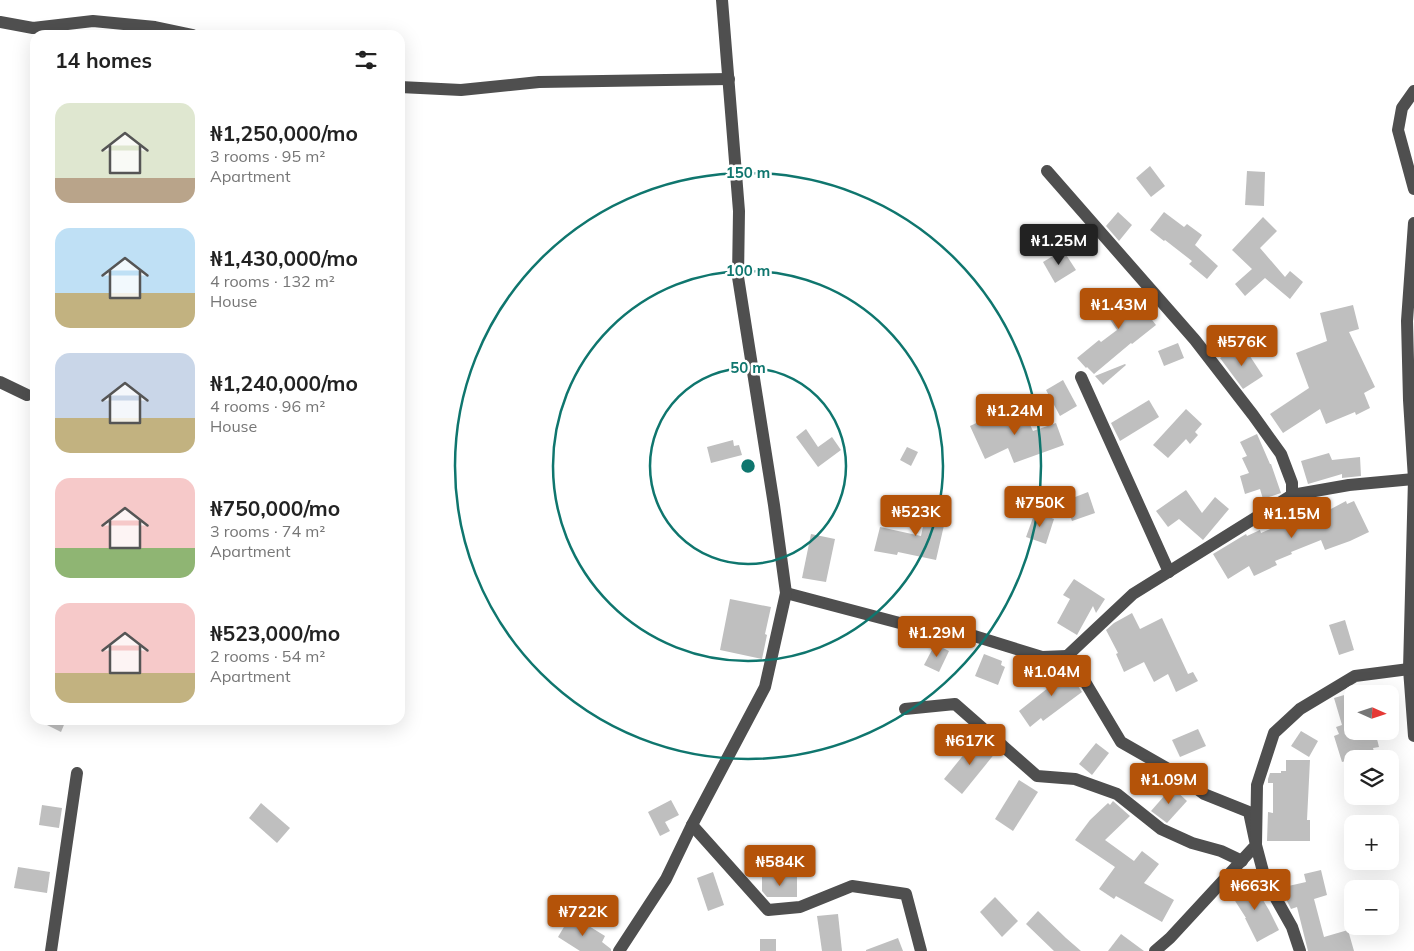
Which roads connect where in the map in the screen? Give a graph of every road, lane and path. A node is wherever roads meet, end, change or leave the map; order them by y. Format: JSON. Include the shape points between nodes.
{"nodes":[{"id":1,"x":722,"y":0,"type":"edge"},
{"id":2,"x":0,"y":22,"type":"edge"},
{"id":3,"x":172,"y":30,"type":"edge"},
{"id":4,"x":729,"y":79,"type":"junction"},
{"id":5,"x":405,"y":87,"type":"edge"},
{"id":6,"x":1414,"y":92,"type":"edge"},
{"id":7,"x":1047,"y":171,"type":"dead end"},
{"id":8,"x":1414,"y":190,"type":"edge"},
{"id":9,"x":1414,"y":223,"type":"edge"},
{"id":10,"x":1080,"y":377,"type":"dead end"},
{"id":11,"x":0,"y":382,"type":"edge"},
{"id":12,"x":27,"y":395,"type":"dead end"},
{"id":13,"x":1414,"y":479,"type":"edge"},
{"id":14,"x":1292,"y":495,"type":"junction"},
{"id":15,"x":1169,"y":572,"type":"junction"},
{"id":16,"x":786,"y":593,"type":"junction"},
{"id":17,"x":1067,"y":656,"type":"junction"},
{"id":18,"x":1412,"y":664,"type":"edge"},
{"id":19,"x":905,"y":709,"type":"dead end"},
{"id":20,"x":1414,"y":736,"type":"edge"},
{"id":21,"x":77,"y":773,"type":"dead end"},
{"id":22,"x":692,"y":825,"type":"junction"},
{"id":23,"x":1256,"y":846,"type":"junction"},
{"id":24,"x":1242,"y":861,"type":"junction"},
{"id":25,"x":51,"y":951,"type":"edge"},
{"id":26,"x":619,"y":951,"type":"edge"},
{"id":27,"x":921,"y":951,"type":"edge"},
{"id":28,"x":1155,"y":951,"type":"edge"},
{"id":29,"x":1300,"y":951,"type":"edge"}],
"edges":[{"from":1,"to":4,"type":"street"},
{"from":2,"to":3,"type":"street","via":[[33,28],[93,21]]},
{"from":4,"to":5,"type":"street","via":[[539,82],[461,90]]},
{"from":4,"to":16,"type":"street","via":[[740,211],[738,277]]},
{"from":6,"to":8,"type":"street","via":[[1402,108],[1398,130]]},
{"from":7,"to":14,"type":"street","via":[[1195,340],[1253,415],[1281,454],[1292,483]]},
{"from":9,"to":13,"type":"street","via":[[1407,320]]},
{"from":10,"to":15,"type":"street"},
{"from":11,"to":12,"type":"street"},
{"from":13,"to":14,"type":"street","via":[[1349,485]]},
{"from":13,"to":18,"type":"street"},
{"from":14,"to":15,"type":"street"},
{"from":15,"to":17,"type":"street","via":[[1134,594]]},
{"from":16,"to":17,"type":"street","via":[[930,631],[971,635],[1042,657]]},
{"from":16,"to":22,"type":"street","via":[[765,687]]},
{"from":17,"to":23,"type":"street","via":[[1121,742],[1177,774],[1204,794],[1249,812]]},
{"from":18,"to":20,"type":"street"},
{"from":18,"to":23,"type":"street","via":[[1354,676],[1300,709],[1274,733],[1257,785]]},
{"from":19,"to":24,"type":"street","via":[[955,704],[1037,776],[1075,779],[1117,794],[1161,829]]},
{"from":21,"to":25,"type":"street"},
{"from":22,"to":26,"type":"street","via":[[666,879]]},
{"from":22,"to":27,"type":"street","via":[[768,910],[800,907],[852,886],[906,894]]},
{"from":23,"to":24,"type":"street"},
{"from":23,"to":29,"type":"street","via":[[1265,879],[1292,927]]},
{"from":24,"to":28,"type":"street"}]}
